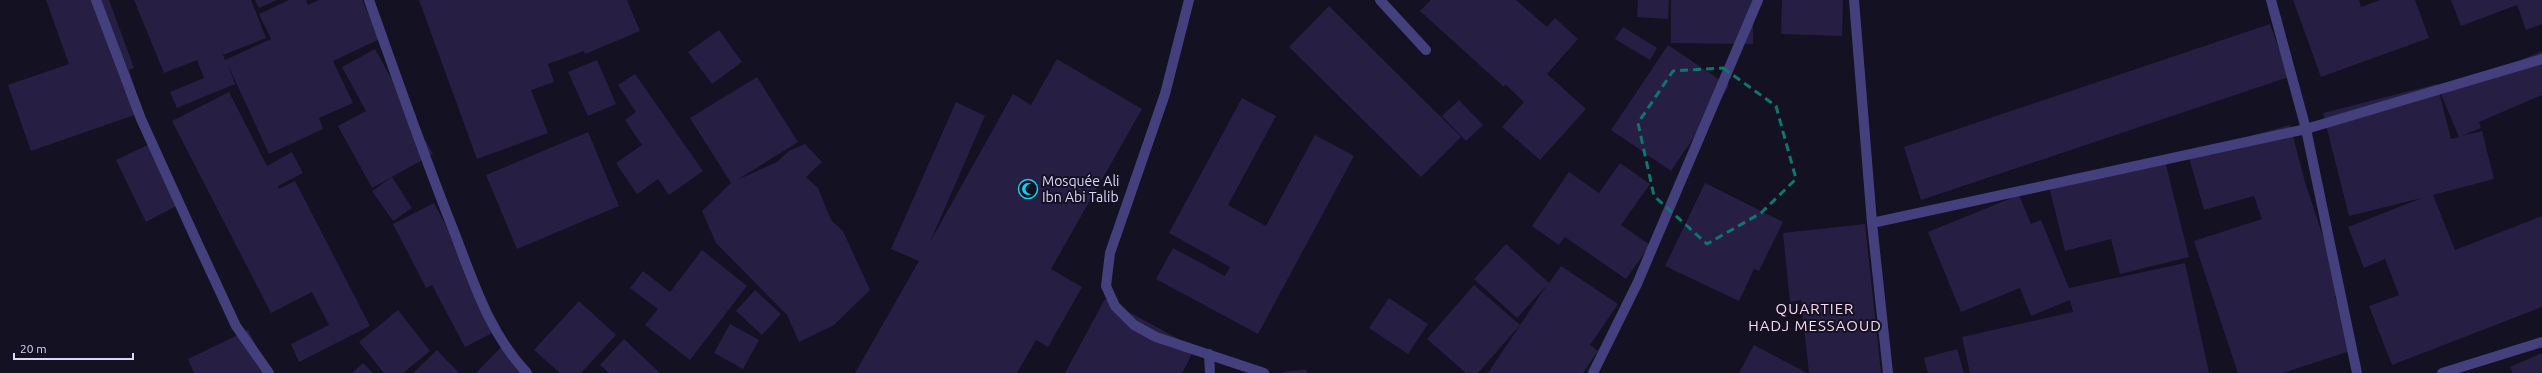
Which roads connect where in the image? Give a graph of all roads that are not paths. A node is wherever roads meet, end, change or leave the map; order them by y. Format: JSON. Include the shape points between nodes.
{"nodes":[{"id":1,"x":96,"y":0,"type":"edge"},
{"id":2,"x":369,"y":0,"type":"edge"},
{"id":3,"x":1189,"y":0,"type":"edge"},
{"id":4,"x":1380,"y":0,"type":"edge"},
{"id":5,"x":1758,"y":0,"type":"edge"},
{"id":6,"x":1854,"y":0,"type":"edge"},
{"id":7,"x":2271,"y":0,"type":"edge"},
{"id":8,"x":1426,"y":50,"type":"dead end"},
{"id":9,"x":2542,"y":59,"type":"edge"},
{"id":10,"x":2306,"y":129,"type":"junction"},
{"id":11,"x":1872,"y":223,"type":"junction"},
{"id":12,"x":2542,"y":342,"type":"edge"},
{"id":13,"x":1209,"y":354,"type":"junction"},
{"id":14,"x":269,"y":373,"type":"edge"},
{"id":15,"x":527,"y":373,"type":"edge"},
{"id":16,"x":1210,"y":373,"type":"edge"},
{"id":17,"x":1264,"y":373,"type":"edge"},
{"id":18,"x":1593,"y":373,"type":"edge"},
{"id":19,"x":1888,"y":373,"type":"edge"},
{"id":20,"x":2356,"y":373,"type":"edge"},
{"id":21,"x":2442,"y":373,"type":"edge"}],
"edges":[{"from":1,"to":14,"type":"street","via":[[140,119],[196,242],[236,326]]},
{"from":2,"to":15,"type":"street","via":[[428,168],[488,317],[510,355]]},
{"from":3,"to":13,"type":"street","via":[[1165,94],[1110,253],[1106,286],[1116,306],[1134,325],[1156,336]]},
{"from":4,"to":8,"type":"street"},
{"from":5,"to":18,"type":"street","via":[[1637,284]]},
{"from":6,"to":11,"type":"street"},
{"from":7,"to":10,"type":"street"},
{"from":9,"to":10,"type":"street"},
{"from":10,"to":11,"type":"street"},
{"from":10,"to":20,"type":"street"},
{"from":11,"to":19,"type":"street"},
{"from":12,"to":21,"type":"street"},
{"from":13,"to":16,"type":"street"},
{"from":13,"to":17,"type":"street"}]}
